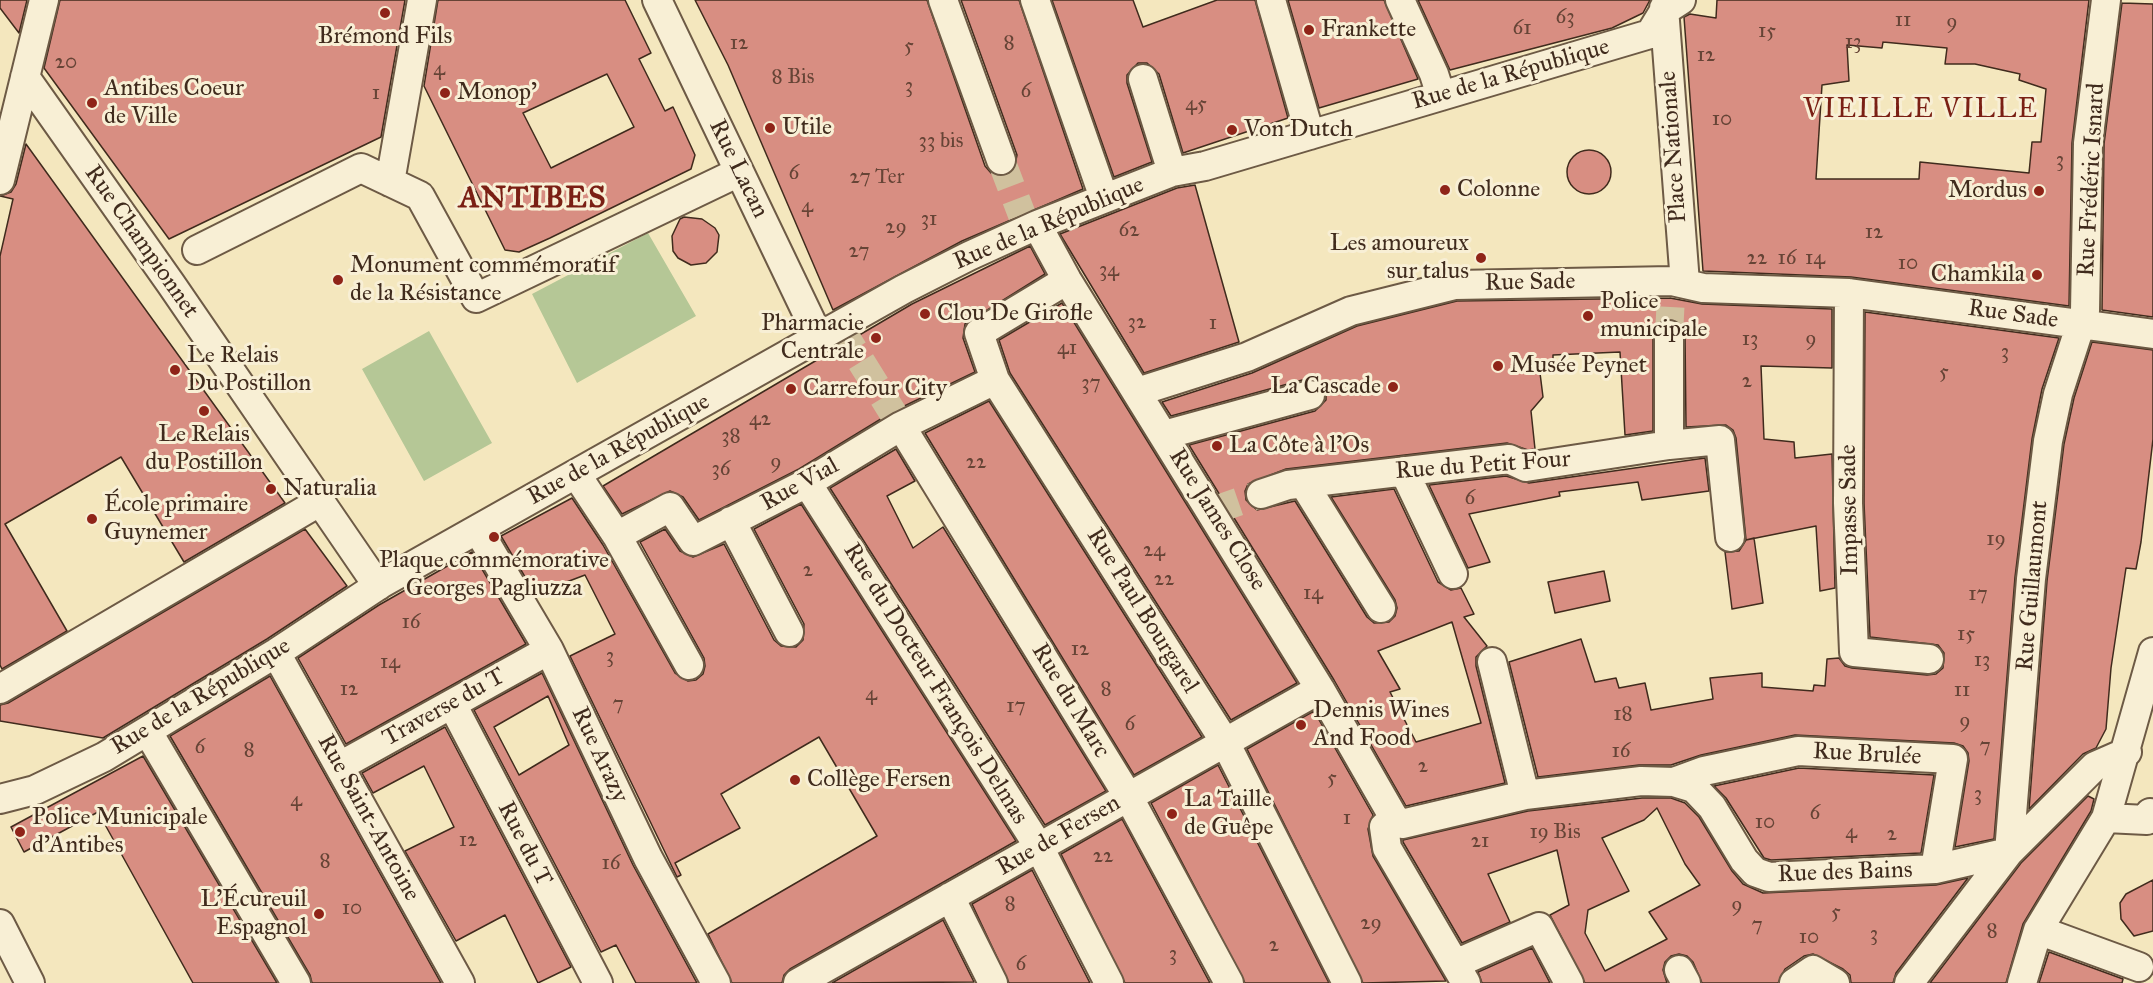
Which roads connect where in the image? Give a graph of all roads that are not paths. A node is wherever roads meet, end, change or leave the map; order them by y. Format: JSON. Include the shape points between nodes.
{"nodes":[{"id":1,"x":422,"y":0,"type":"edge"},
{"id":2,"x":657,"y":0,"type":"edge"},
{"id":3,"x":943,"y":0,"type":"edge"},
{"id":4,"x":1035,"y":0,"type":"edge"},
{"id":5,"x":1271,"y":0,"type":"edge"},
{"id":6,"x":1400,"y":0,"type":"edge"},
{"id":7,"x":2106,"y":0,"type":"edge"},
{"id":8,"x":1670,"y":4,"type":"edge"},
{"id":9,"x":41,"y":13,"type":"edge"},
{"id":10,"x":25,"y":77,"type":"junction"},
{"id":11,"x":1143,"y":79,"type":"dead end"},
{"id":12,"x":1441,"y":96,"type":"junction"},
{"id":13,"x":1310,"y":135,"type":"junction"},
{"id":14,"x":1001,"y":160,"type":"tunnel mouth"},
{"id":15,"x":1172,"y":172,"type":"junction"},
{"id":16,"x":741,"y":177,"type":"junction"},
{"id":17,"x":0,"y":180,"type":"edge"},
{"id":18,"x":390,"y":182,"type":"junction"},
{"id":19,"x":1104,"y":198,"type":"junction"},
{"id":20,"x":1029,"y":223,"type":"junction"},
{"id":21,"x":197,"y":250,"type":"dead end"},
{"id":22,"x":1067,"y":280,"type":"junction"},
{"id":23,"x":1676,"y":287,"type":"junction"},
{"id":24,"x":1849,"y":293,"type":"junction"},
{"id":25,"x":2082,"y":325,"type":"junction"},
{"id":26,"x":2153,"y":334,"type":"edge"},
{"id":27,"x":1669,"y":335,"type":"tunnel mouth"},
{"id":28,"x":819,"y":338,"type":"junction"},
{"id":29,"x":995,"y":380,"type":"junction"},
{"id":30,"x":1137,"y":392,"type":"junction"},
{"id":31,"x":1310,"y":395,"type":"dead end"},
{"id":32,"x":901,"y":426,"type":"junction"},
{"id":33,"x":1164,"y":435,"type":"junction"},
{"id":34,"x":1669,"y":445,"type":"junction"},
{"id":35,"x":1404,"y":471,"type":"junction"},
{"id":36,"x":576,"y":474,"type":"junction"},
{"id":37,"x":807,"y":483,"type":"junction"},
{"id":38,"x":1304,"y":484,"type":"junction"},
{"id":39,"x":1261,"y":494,"type":"tunnel mouth"},
{"id":40,"x":321,"y":501,"type":"junction"},
{"id":41,"x":731,"y":521,"type":"junction"},
{"id":42,"x":478,"y":530,"type":"junction"},
{"id":43,"x":617,"y":536,"type":"junction"},
{"id":44,"x":1730,"y":537,"type":"dead end"},
{"id":45,"x":1453,"y":574,"type":"dead end"},
{"id":46,"x":378,"y":586,"type":"junction"},
{"id":47,"x":1381,"y":608,"type":"dead end"},
{"id":48,"x":789,"y":632,"type":"dead end"},
{"id":49,"x":549,"y":650,"type":"junction"},
{"id":50,"x":276,"y":652,"type":"junction"},
{"id":51,"x":2153,"y":652,"type":"edge"},
{"id":52,"x":1929,"y":659,"type":"dead end"},
{"id":53,"x":1492,"y":662,"type":"dead end"},
{"id":54,"x":689,"y":665,"type":"dead end"},
{"id":55,"x":0,"y":689,"type":"edge"},
{"id":56,"x":1320,"y":689,"type":"junction"},
{"id":57,"x":2148,"y":691,"type":"edge"},
{"id":58,"x":452,"y":704,"type":"junction"},
{"id":59,"x":148,"y":732,"type":"junction"},
{"id":60,"x":1225,"y":742,"type":"junction"},
{"id":61,"x":2127,"y":752,"type":"junction"},
{"id":62,"x":340,"y":766,"type":"junction"},
{"id":63,"x":1674,"y":782,"type":"junction"},
{"id":64,"x":1525,"y":795,"type":"junction"},
{"id":65,"x":1128,"y":796,"type":"junction"},
{"id":66,"x":0,"y":800,"type":"edge"},
{"id":67,"x":2150,"y":813,"type":"dead end"},
{"id":68,"x":1394,"y":818,"type":"junction"},
{"id":69,"x":2106,"y":818,"type":"junction"},
{"id":70,"x":1039,"y":847,"type":"junction"},
{"id":71,"x":2009,"y":852,"type":"junction"},
{"id":72,"x":1935,"y":869,"type":"junction"},
{"id":73,"x":950,"y":897,"type":"junction"},
{"id":74,"x":0,"y":924,"type":"edge"},
{"id":75,"x":2038,"y":930,"type":"junction"},
{"id":76,"x":2139,"y":967,"type":"dead end"},
{"id":77,"x":1462,"y":978,"type":"edge"},
{"id":78,"x":30,"y":983,"type":"edge"},
{"id":79,"x":296,"y":983,"type":"edge"},
{"id":80,"x":460,"y":983,"type":"edge"},
{"id":81,"x":598,"y":983,"type":"edge"},
{"id":82,"x":716,"y":983,"type":"edge"},
{"id":83,"x":798,"y":983,"type":"edge"},
{"id":84,"x":993,"y":983,"type":"edge"},
{"id":85,"x":1109,"y":983,"type":"edge"},
{"id":86,"x":1229,"y":983,"type":"edge"},
{"id":87,"x":1347,"y":983,"type":"edge"},
{"id":88,"x":1569,"y":983,"type":"edge"},
{"id":89,"x":1794,"y":983,"type":"edge"},
{"id":90,"x":1835,"y":983,"type":"edge"},
{"id":91,"x":1909,"y":983,"type":"edge"},
{"id":92,"x":2022,"y":983,"type":"edge"}],
"edges":[{"from":1,"to":18,"type":"street"},
{"from":2,"to":16,"type":"street","name":"Rue Lacan"},
{"from":3,"to":14,"type":"street"},
{"from":4,"to":19,"type":"street"},
{"from":5,"to":13,"type":"street"},
{"from":6,"to":12,"type":"street"},
{"from":7,"to":25,"type":"street","name":"Rue Frédéric Isnard","via":[[2088,144]]},
{"from":8,"to":12,"type":"street","name":"Rue de la République","via":[[1650,34]]},
{"from":8,"to":23,"type":"street","name":"Place Nationale"},
{"from":9,"to":10,"type":"street"},
{"from":10,"to":17,"type":"street"},
{"from":10,"to":40,"type":"street","name":"Rue Championnet"},
{"from":11,"to":15,"type":"street","name":"Rue de la République"},
{"from":12,"to":13,"type":"street","name":"Rue de la République"},
{"from":13,"to":15,"type":"street","name":"Rue de la République"},
{"from":15,"to":19,"type":"street","name":"Rue de la République"},
{"from":16,"to":18,"type":"street","via":[[476,298],[420,196]]},
{"from":16,"to":28,"type":"street","name":"Rue Lacan"},
{"from":18,"to":21,"type":"street","via":[[361,168]]},
{"from":19,"to":20,"type":"street","name":"Rue de la République"},
{"from":20,"to":22,"type":"street","name":"Rue James Close"},
{"from":20,"to":28,"type":"street","name":"Rue de la République"},
{"from":22,"to":29,"type":"street","name":"Rue Paul Bourgarel","via":[[979,333]]},
{"from":22,"to":30,"type":"street","name":"Rue James Close"},
{"from":23,"to":24,"type":"street","name":"Rue Sade"},
{"from":23,"to":30,"type":"street","name":"Rue Sade","via":[[1455,285],[1351,311],[1247,357]]},
{"from":24,"to":25,"type":"street","name":"Rue Sade"},
{"from":24,"to":52,"type":"street","name":"Impasse Sade","via":[[1848,503],[1854,652]]},
{"from":25,"to":26,"type":"street","name":"Rue Sade"},
{"from":25,"to":71,"type":"street","name":"Rue Guillaumont","via":[[2058,394],[2048,441],[2031,579]]},
{"from":27,"to":34,"type":"street"},
{"from":28,"to":36,"type":"street","name":"Rue de la République"},
{"from":29,"to":32,"type":"street","name":"Rue Vial"},
{"from":29,"to":60,"type":"street","name":"Rue Paul Bourgarel"},
{"from":30,"to":33,"type":"street","name":"Rue James Close"},
{"from":31,"to":33,"type":"street"},
{"from":32,"to":37,"type":"street","name":"Rue Vial"},
{"from":32,"to":65,"type":"street","name":"Rue du Marc"},
{"from":33,"to":56,"type":"street","name":"Rue James Close"},
{"from":34,"to":35,"type":"street","name":"Rue du Petit Four","via":[[1526,467],[1509,459]]},
{"from":34,"to":44,"type":"street","name":"Rue du Petit Four","via":[[1720,440]]},
{"from":35,"to":38,"type":"street","name":"Rue du Petit Four"},
{"from":35,"to":45,"type":"street"},
{"from":36,"to":42,"type":"street","name":"Rue de la République"},
{"from":36,"to":43,"type":"street"},
{"from":37,"to":41,"type":"street","name":"Rue Vial"},
{"from":37,"to":70,"type":"street","name":"Rue du Docteur François Delmas"},
{"from":38,"to":39,"type":"street","name":"Rue du Petit Four"},
{"from":38,"to":47,"type":"street"},
{"from":40,"to":46,"type":"street","name":"Rue Championnet"},
{"from":40,"to":55,"type":"street"},
{"from":41,"to":43,"type":"street","name":"Rue Vial","via":[[693,541],[670,507]]},
{"from":41,"to":48,"type":"street"},
{"from":42,"to":46,"type":"street","name":"Rue de la République"},
{"from":42,"to":49,"type":"street","name":"Rue Arazy"},
{"from":43,"to":54,"type":"street"},
{"from":46,"to":50,"type":"street","name":"Rue de la République"},
{"from":49,"to":58,"type":"street","name":"Traverse du T"},
{"from":49,"to":82,"type":"street","name":"Rue Arazy","via":[[648,858]]},
{"from":50,"to":59,"type":"street","name":"Rue de la République"},
{"from":50,"to":62,"type":"street","name":"Rue Saint-Antoine"},
{"from":51,"to":57,"type":"street"},
{"from":53,"to":64,"type":"street"},
{"from":56,"to":60,"type":"street","name":"Rue de Fersen"},
{"from":56,"to":68,"type":"street","name":"Rue James Close"},
{"from":57,"to":61,"type":"street"},
{"from":58,"to":62,"type":"street","name":"Traverse du T"},
{"from":58,"to":81,"type":"street","name":"Rue du T"},
{"from":59,"to":66,"type":"street","name":"Rue de la République","via":[[91,773]]},
{"from":59,"to":79,"type":"street"},
{"from":60,"to":65,"type":"street","name":"Rue de Fersen"},
{"from":60,"to":87,"type":"street","name":"Rue Paul Bourgarel"},
{"from":61,"to":69,"type":"street"},
{"from":61,"to":71,"type":"street","via":[[2095,766]]},
{"from":62,"to":80,"type":"street","name":"Rue Saint-Antoine"},
{"from":63,"to":64,"type":"street","name":"Rue des Bains"},
{"from":63,"to":72,"type":"street","name":"Rue des Bains","via":[[1694,788],[1712,807],[1744,861],[1755,872],[1768,877]]},
{"from":63,"to":72,"type":"street","name":"Rue Brulée","via":[[1704,771],[1798,751],[1953,759]]},
{"from":64,"to":68,"type":"street","name":"Rue des Bains","via":[[1402,824]]},
{"from":65,"to":70,"type":"street","name":"Rue de Fersen"},
{"from":65,"to":86,"type":"street","name":"Rue du Marc"},
{"from":67,"to":69,"type":"street","via":[[2147,820]]},
{"from":68,"to":77,"type":"street","via":[[1384,827],[1387,848]]},
{"from":69,"to":75,"type":"street"},
{"from":70,"to":73,"type":"street","name":"Rue de Fersen"},
{"from":70,"to":85,"type":"street","name":"Rue du Docteur François Delmas"},
{"from":71,"to":72,"type":"street","name":"Rue des Bains"},
{"from":71,"to":91,"type":"street"},
{"from":73,"to":83,"type":"street","name":"Rue de Fersen"},
{"from":73,"to":84,"type":"street"},
{"from":74,"to":78,"type":"street"},
{"from":75,"to":76,"type":"street"},
{"from":75,"to":92,"type":"street"},
{"from":77,"to":88,"type":"street","via":[[1539,927]]},
{"from":89,"to":90,"type":"street","via":[[1813,970]]}]}
